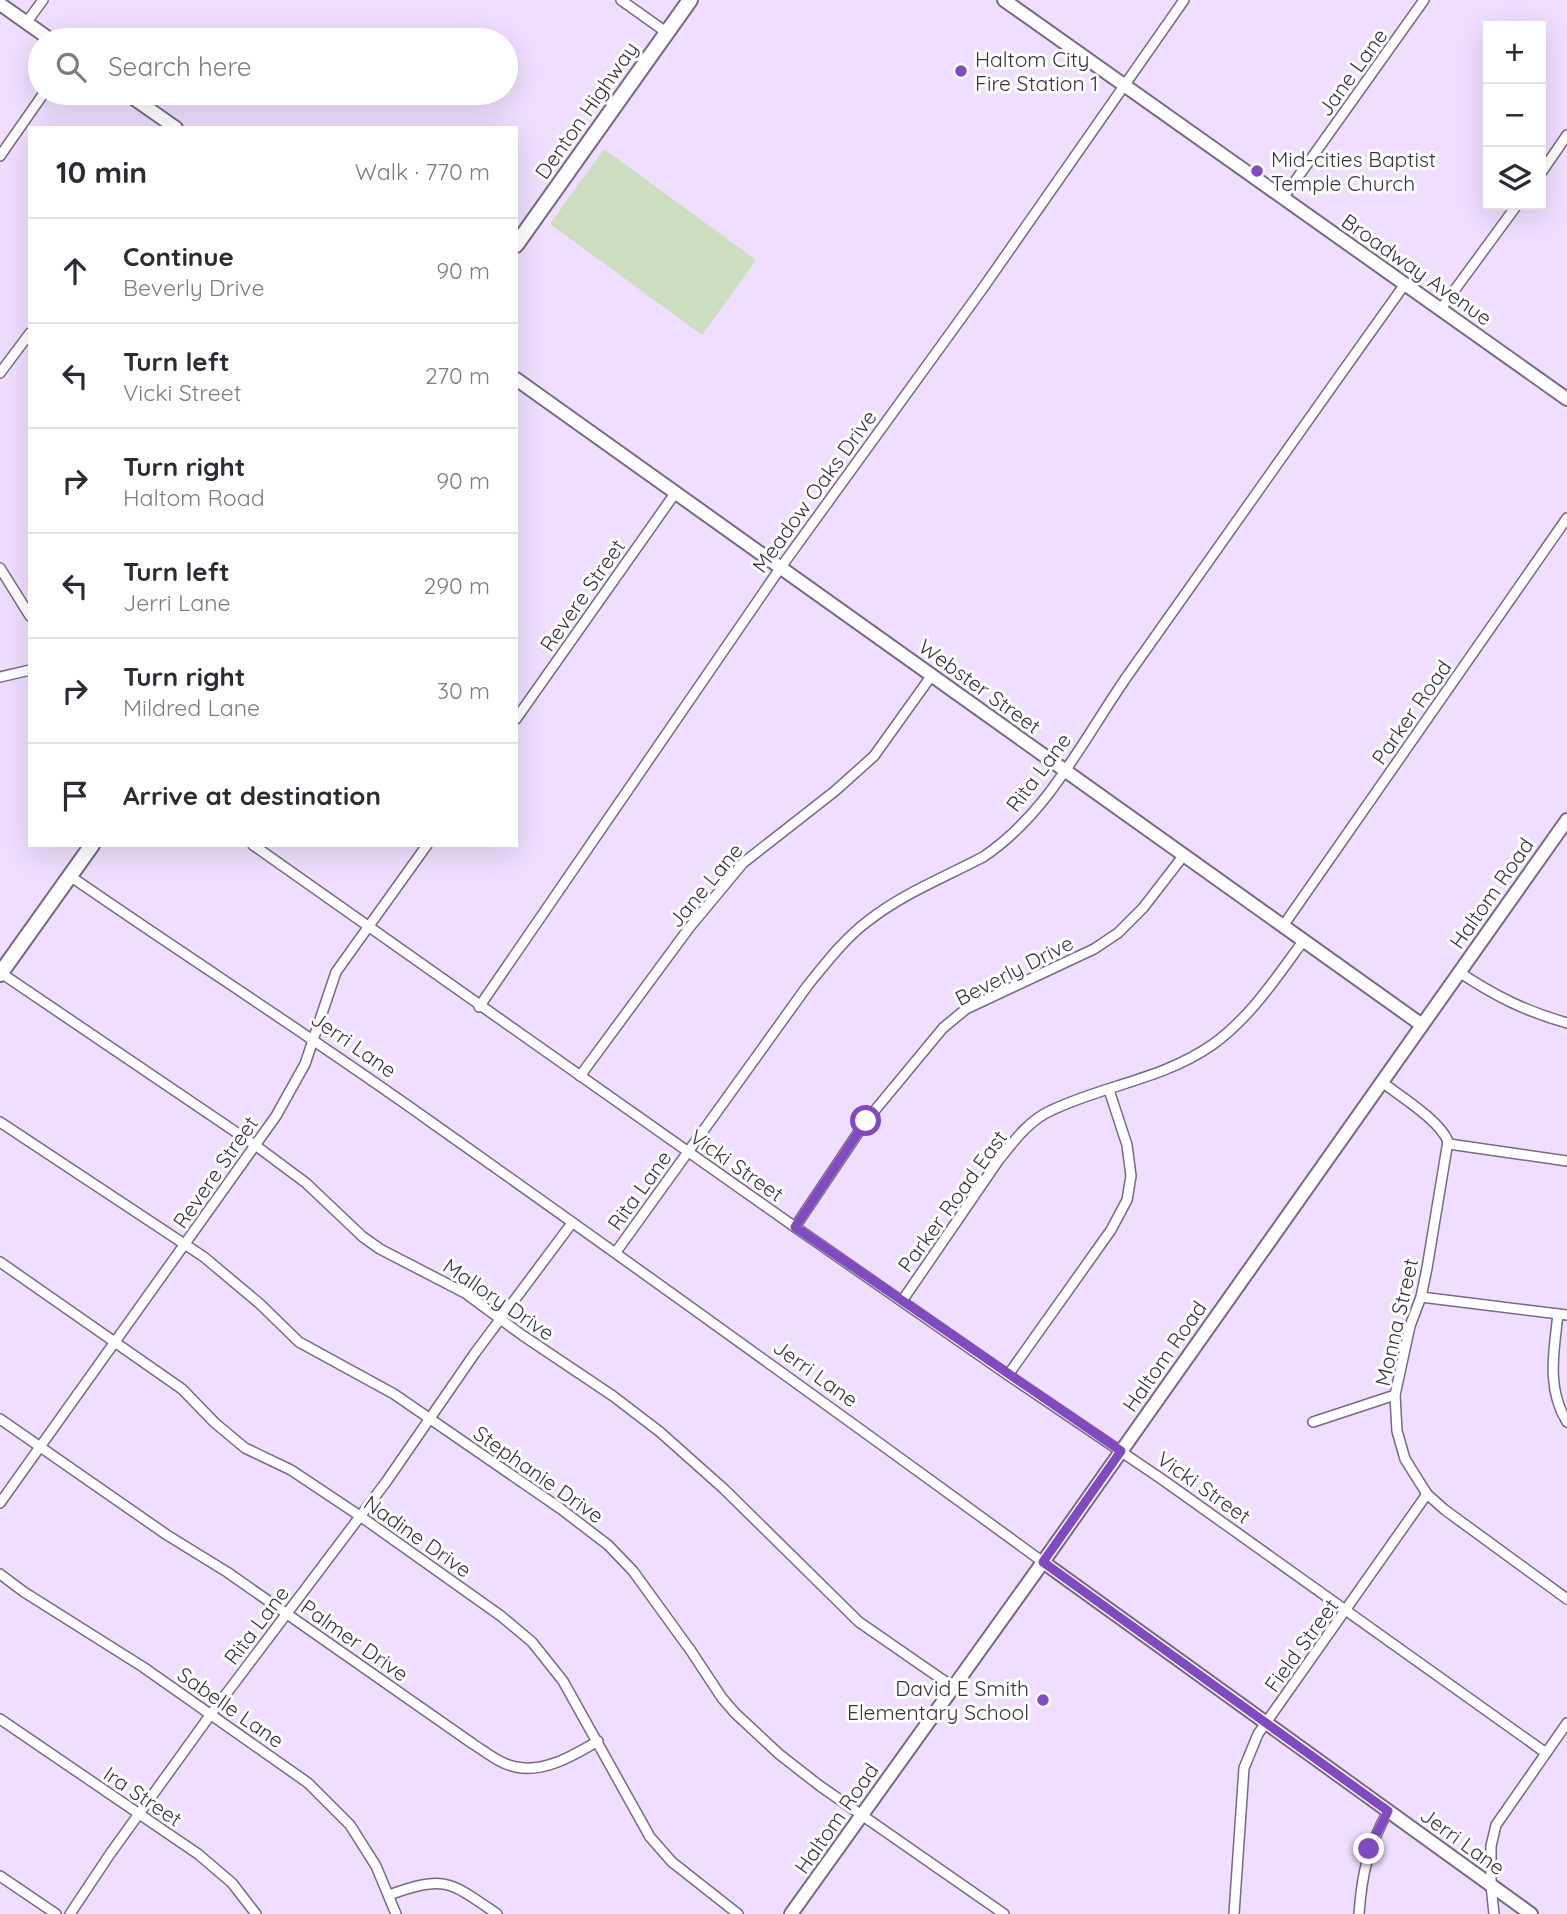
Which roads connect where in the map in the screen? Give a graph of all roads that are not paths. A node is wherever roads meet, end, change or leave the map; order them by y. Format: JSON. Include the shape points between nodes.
{"nodes":[{"id":1,"x":43,"y":0,"type":"edge"},
{"id":2,"x":621,"y":0,"type":"edge"},
{"id":3,"x":690,"y":0,"type":"edge"},
{"id":4,"x":1004,"y":0,"type":"edge"},
{"id":5,"x":1184,"y":0,"type":"edge"},
{"id":6,"x":1424,"y":0,"type":"edge"},
{"id":7,"x":0,"y":4,"type":"edge"},
{"id":8,"x":26,"y":23,"type":"junction"},
{"id":9,"x":33,"y":28,"type":"edge"},
{"id":10,"x":666,"y":32,"type":"junction"},
{"id":11,"x":1124,"y":85,"type":"junction"},
{"id":12,"x":36,"y":105,"type":"edge"},
{"id":13,"x":143,"y":105,"type":"edge"},
{"id":14,"x":173,"y":126,"type":"edge"},
{"id":15,"x":1567,"y":135,"type":"edge"},
{"id":16,"x":0,"y":156,"type":"edge"},
{"id":17,"x":1546,"y":166,"type":"edge"},
{"id":18,"x":1283,"y":198,"type":"junction"},
{"id":19,"x":1513,"y":210,"type":"edge"},
{"id":20,"x":518,"y":241,"type":"edge"},
{"id":21,"x":1405,"y":285,"type":"junction"},
{"id":22,"x":1440,"y":310,"type":"junction"},
{"id":23,"x":28,"y":336,"type":"edge"},
{"id":24,"x":0,"y":373,"type":"edge"},
{"id":25,"x":518,"y":380,"type":"edge"},
{"id":26,"x":1567,"y":399,"type":"edge"},
{"id":27,"x":676,"y":492,"type":"junction"},
{"id":28,"x":1567,"y":518,"type":"edge"},
{"id":29,"x":781,"y":567,"type":"junction"},
{"id":30,"x":0,"y":568,"type":"edge"},
{"id":31,"x":28,"y":613,"type":"edge"},
{"id":32,"x":28,"y":670,"type":"edge"},
{"id":33,"x":932,"y":675,"type":"junction"},
{"id":34,"x":0,"y":677,"type":"edge"},
{"id":35,"x":518,"y":716,"type":"edge"},
{"id":36,"x":1064,"y":770,"type":"junction"},
{"id":37,"x":1567,"y":820,"type":"edge"},
{"id":38,"x":91,"y":847,"type":"edge"},
{"id":39,"x":259,"y":847,"type":"edge"},
{"id":40,"x":426,"y":847,"type":"edge"},
{"id":41,"x":1184,"y":855,"type":"junction"},
{"id":42,"x":70,"y":876,"type":"junction"},
{"id":43,"x":369,"y":926,"type":"junction"},
{"id":44,"x":1283,"y":926,"type":"junction"},
{"id":45,"x":1304,"y":940,"type":"junction"},
{"id":46,"x":1460,"y":972,"type":"junction"},
{"id":47,"x":0,"y":974,"type":"edge"},
{"id":48,"x":479,"y":1007,"type":"junction"},
{"id":49,"x":1567,"y":1023,"type":"edge"},
{"id":50,"x":1422,"y":1025,"type":"junction"},
{"id":51,"x":313,"y":1040,"type":"junction"},
{"id":52,"x":580,"y":1076,"type":"junction"},
{"id":53,"x":1382,"y":1082,"type":"junction"},
{"id":54,"x":1109,"y":1090,"type":"junction"},
{"id":55,"x":0,"y":1122,"type":"edge"},
{"id":56,"x":1448,"y":1144,"type":"junction"},
{"id":57,"x":255,"y":1145,"type":"junction"},
{"id":58,"x":688,"y":1152,"type":"junction"},
{"id":59,"x":1567,"y":1161,"type":"edge"},
{"id":60,"x":572,"y":1223,"type":"junction"},
{"id":61,"x":795,"y":1227,"type":"junction"},
{"id":62,"x":185,"y":1245,"type":"junction"},
{"id":63,"x":616,"y":1252,"type":"junction"},
{"id":64,"x":0,"y":1262,"type":"edge"},
{"id":65,"x":1421,"y":1297,"type":"junction"},
{"id":66,"x":902,"y":1301,"type":"junction"},
{"id":67,"x":1562,"y":1315,"type":"edge"},
{"id":68,"x":500,"y":1319,"type":"junction"},
{"id":69,"x":115,"y":1342,"type":"junction"},
{"id":70,"x":1007,"y":1375,"type":"junction"},
{"id":71,"x":1395,"y":1395,"type":"junction"},
{"id":72,"x":430,"y":1418,"type":"junction"},
{"id":73,"x":0,"y":1419,"type":"edge"},
{"id":74,"x":1313,"y":1422,"type":"dead end"},
{"id":75,"x":1567,"y":1422,"type":"edge"},
{"id":76,"x":39,"y":1447,"type":"junction"},
{"id":77,"x":1121,"y":1451,"type":"junction"},
{"id":78,"x":1427,"y":1494,"type":"junction"},
{"id":79,"x":0,"y":1503,"type":"edge"},
{"id":80,"x":360,"y":1516,"type":"junction"},
{"id":81,"x":1043,"y":1562,"type":"junction"},
{"id":82,"x":0,"y":1574,"type":"edge"},
{"id":83,"x":1567,"y":1599,"type":"edge"},
{"id":84,"x":1347,"y":1611,"type":"junction"},
{"id":85,"x":287,"y":1614,"type":"junction"},
{"id":86,"x":953,"y":1687,"type":"junction"},
{"id":87,"x":211,"y":1714,"type":"junction"},
{"id":88,"x":0,"y":1719,"type":"edge"},
{"id":89,"x":1266,"y":1723,"type":"junction"},
{"id":90,"x":1567,"y":1723,"type":"edge"},
{"id":91,"x":598,"y":1741,"type":"junction"},
{"id":92,"x":1546,"y":1753,"type":"junction"},
{"id":93,"x":1388,"y":1811,"type":"junction"},
{"id":94,"x":138,"y":1815,"type":"junction"},
{"id":95,"x":861,"y":1815,"type":"junction"},
{"id":96,"x":0,"y":1876,"type":"edge"},
{"id":97,"x":1491,"y":1885,"type":"junction"},
{"id":98,"x":389,"y":1895,"type":"junction"},
{"id":99,"x":55,"y":1914,"type":"edge"},
{"id":100,"x":70,"y":1914,"type":"edge"},
{"id":101,"x":256,"y":1914,"type":"edge"},
{"id":102,"x":396,"y":1914,"type":"edge"},
{"id":103,"x":497,"y":1914,"type":"edge"},
{"id":104,"x":738,"y":1914,"type":"edge"},
{"id":105,"x":791,"y":1914,"type":"edge"},
{"id":106,"x":1004,"y":1914,"type":"edge"},
{"id":107,"x":1234,"y":1914,"type":"edge"},
{"id":108,"x":1359,"y":1914,"type":"edge"},
{"id":109,"x":1494,"y":1914,"type":"edge"},
{"id":110,"x":1531,"y":1914,"type":"edge"}],
"edges":[{"from":1,"to":8,"type":"street"},
{"from":2,"to":10,"type":"street"},
{"from":3,"to":10,"type":"main road","name":"Denton Highway"},
{"from":4,"to":11,"type":"main road","name":"Broadway Avenue"},
{"from":5,"to":11,"type":"street","name":"Meadow Oaks Drive"},
{"from":6,"to":18,"type":"street","name":"Jane Lane"},
{"from":7,"to":8,"type":"main road"},
{"from":8,"to":9,"type":"main road"},
{"from":10,"to":20,"type":"main road","name":"Denton Highway"},
{"from":11,"to":18,"type":"main road","name":"Broadway Avenue"},
{"from":11,"to":29,"type":"street","name":"Meadow Oaks Drive"},
{"from":12,"to":16,"type":"street"},
{"from":13,"to":14,"type":"main road"},
{"from":15,"to":17,"type":"street"},
{"from":18,"to":21,"type":"main road","name":"Broadway Avenue"},
{"from":19,"to":22,"type":"street"},
{"from":21,"to":22,"type":"main road","name":"Broadway Avenue"},
{"from":21,"to":36,"type":"street","name":"Rita Lane"},
{"from":22,"to":26,"type":"main road","name":"Broadway Avenue"},
{"from":23,"to":24,"type":"street"},
{"from":25,"to":27,"type":"main road","name":"Webster Street"},
{"from":27,"to":29,"type":"main road","name":"Webster Street"},
{"from":27,"to":35,"type":"street","name":"Revere Street"},
{"from":28,"to":44,"type":"street","name":"Parker Road"},
{"from":29,"to":33,"type":"main road","name":"Webster Street"},
{"from":29,"to":48,"type":"street","name":"Meadow Oaks Drive"},
{"from":30,"to":31,"type":"street"},
{"from":32,"to":34,"type":"street"},
{"from":33,"to":36,"type":"main road","name":"Webster Street"},
{"from":33,"to":52,"type":"street","name":"Jane Lane","via":[[874,756],[743,863]]},
{"from":36,"to":41,"type":"main road","name":"Webster Street"},
{"from":36,"to":58,"type":"street","name":"Rita Lane","via":[[1032,815],[996,848],[889,905],[865,923],[808,985]]},
{"from":37,"to":46,"type":"main road","name":"Haltom Road"},
{"from":38,"to":42,"type":"main road"},
{"from":39,"to":43,"type":"street","name":"Vicki Street"},
{"from":40,"to":43,"type":"street","name":"Revere Street"},
{"from":41,"to":44,"type":"main road","name":"Webster Street"},
{"from":41,"to":61,"type":"street","name":"Beverly Drive","via":[[1118,933],[1094,949],[976,1004],[943,1028],[866,1121]]},
{"from":42,"to":47,"type":"main road"},
{"from":42,"to":51,"type":"street","name":"Jerri Lane"},
{"from":43,"to":48,"type":"street","name":"Vicki Street"},
{"from":43,"to":51,"type":"street","name":"Revere Street","via":[[336,972]]},
{"from":44,"to":45,"type":"main road","name":"Webster Street"},
{"from":45,"to":50,"type":"main road","name":"Webster Street"},
{"from":45,"to":54,"type":"street","via":[[1258,1002],[1211,1046],[1169,1069]]},
{"from":46,"to":49,"type":"street","via":[[1518,1007]]},
{"from":46,"to":50,"type":"main road","name":"Haltom Road"},
{"from":47,"to":57,"type":"street","name":"Mallory Drive"},
{"from":48,"to":52,"type":"street","name":"Vicki Street"},
{"from":50,"to":53,"type":"main road","name":"Haltom Road"},
{"from":51,"to":57,"type":"street","name":"Revere Street","via":[[305,1064]]},
{"from":51,"to":60,"type":"street","name":"Jerri Lane"},
{"from":52,"to":58,"type":"street","name":"Vicki Street"},
{"from":53,"to":56,"type":"street","via":[[1426,1115],[1446,1135]]},
{"from":53,"to":77,"type":"main road","name":"Haltom Road"},
{"from":54,"to":66,"type":"street","name":"Parker Road East","via":[[1051,1110],[1014,1141]]},
{"from":54,"to":70,"type":"street","via":[[1127,1145],[1131,1176],[1127,1200],[1111,1230]]},
{"from":55,"to":62,"type":"street","name":"Stephanie Drive"},
{"from":56,"to":59,"type":"street"},
{"from":56,"to":65,"type":"street","name":"Monna Street"},
{"from":57,"to":62,"type":"street","name":"Revere Street"},
{"from":57,"to":68,"type":"street","name":"Mallory Drive","via":[[306,1183],[363,1237],[465,1293]]},
{"from":58,"to":61,"type":"street","name":"Vicki Street"},
{"from":58,"to":63,"type":"street","name":"Rita Lane"},
{"from":60,"to":63,"type":"street","name":"Jerri Lane"},
{"from":60,"to":68,"type":"street","name":"Rita Lane"},
{"from":61,"to":66,"type":"street","name":"Vicki Street"},
{"from":62,"to":69,"type":"street","name":"Revere Street"},
{"from":62,"to":72,"type":"street","name":"Stephanie Drive","via":[[232,1279],[299,1342],[365,1376]]},
{"from":63,"to":81,"type":"street","name":"Jerri Lane"},
{"from":64,"to":69,"type":"street","name":"Nadine Drive"},
{"from":65,"to":67,"type":"street"},
{"from":65,"to":71,"type":"street","name":"Monna Street"},
{"from":66,"to":70,"type":"street","name":"Vicki Street"},
{"from":67,"to":75,"type":"street","via":[[1552,1370],[1556,1397]]},
{"from":68,"to":72,"type":"street","name":"Rita Lane"},
{"from":68,"to":86,"type":"street","name":"Mallory Drive","via":[[660,1432],[859,1622]]},
{"from":69,"to":76,"type":"street","name":"Revere Street"},
{"from":69,"to":80,"type":"street","name":"Nadine Drive","via":[[182,1389],[244,1448],[291,1470]]},
{"from":70,"to":77,"type":"street","name":"Vicki Street"},
{"from":71,"to":74,"type":"street"},
{"from":71,"to":78,"type":"street","name":"Monna Street","via":[[1397,1431],[1405,1459]]},
{"from":72,"to":80,"type":"street","name":"Rita Lane"},
{"from":72,"to":95,"type":"street","name":"Stephanie Drive","via":[[608,1545],[633,1571],[735,1713],[779,1754]]},
{"from":73,"to":76,"type":"street","name":"Palmer Drive"},
{"from":76,"to":79,"type":"street","name":"Revere Street"},
{"from":76,"to":85,"type":"street","name":"Palmer Drive"},
{"from":77,"to":81,"type":"main road","name":"Haltom Road"},
{"from":77,"to":84,"type":"street","name":"Vicki Street"},
{"from":78,"to":83,"type":"street","name":"Monna Street"},
{"from":78,"to":84,"type":"street","name":"Field Street"},
{"from":80,"to":85,"type":"street","name":"Rita Lane"},
{"from":80,"to":91,"type":"street","name":"Nadine Drive","via":[[532,1642],[563,1681]]},
{"from":81,"to":86,"type":"main road","name":"Haltom Road"},
{"from":81,"to":89,"type":"main road","name":"Jerri Lane"},
{"from":82,"to":87,"type":"street","name":"Sabelle Lane"},
{"from":84,"to":89,"type":"street","name":"Field Street"},
{"from":84,"to":92,"type":"street","name":"Vicki Street"},
{"from":85,"to":87,"type":"street","name":"Rita Lane"},
{"from":85,"to":91,"type":"street","name":"Palmer Drive","via":[[472,1744],[516,1767],[550,1765]]},
{"from":86,"to":95,"type":"main road","name":"Haltom Road"},
{"from":87,"to":94,"type":"street","name":"Rita Lane"},
{"from":87,"to":98,"type":"street","name":"Sabelle Lane","via":[[333,1805],[357,1835]]},
{"from":88,"to":94,"type":"street","name":"Ira Street"},
{"from":89,"to":93,"type":"main road","name":"Jerri Lane"},
{"from":89,"to":107,"type":"street","name":"Field Street","via":[[1244,1768]]},
{"from":90,"to":92,"type":"street"},
{"from":91,"to":104,"type":"street","name":"Nadine Drive","via":[[650,1837],[672,1862]]},
{"from":92,"to":97,"type":"street","via":[[1496,1825]]},
{"from":93,"to":97,"type":"main road","name":"Jerri Lane"},
{"from":93,"to":108,"type":"street","via":[[1369,1849]]},
{"from":94,"to":100,"type":"street","name":"Rita Lane"},
{"from":94,"to":101,"type":"street","name":"Ira Street","via":[[198,1854],[232,1883]]},
{"from":95,"to":105,"type":"main road","name":"Haltom Road"},
{"from":95,"to":106,"type":"street","name":"Stephanie Drive"},
{"from":96,"to":99,"type":"street"},
{"from":97,"to":109,"type":"street"},
{"from":97,"to":110,"type":"main road","name":"Jerri Lane"},
{"from":98,"to":102,"type":"street","name":"Sabelle Lane"},
{"from":98,"to":103,"type":"street","via":[[429,1882],[448,1883]]}]}
